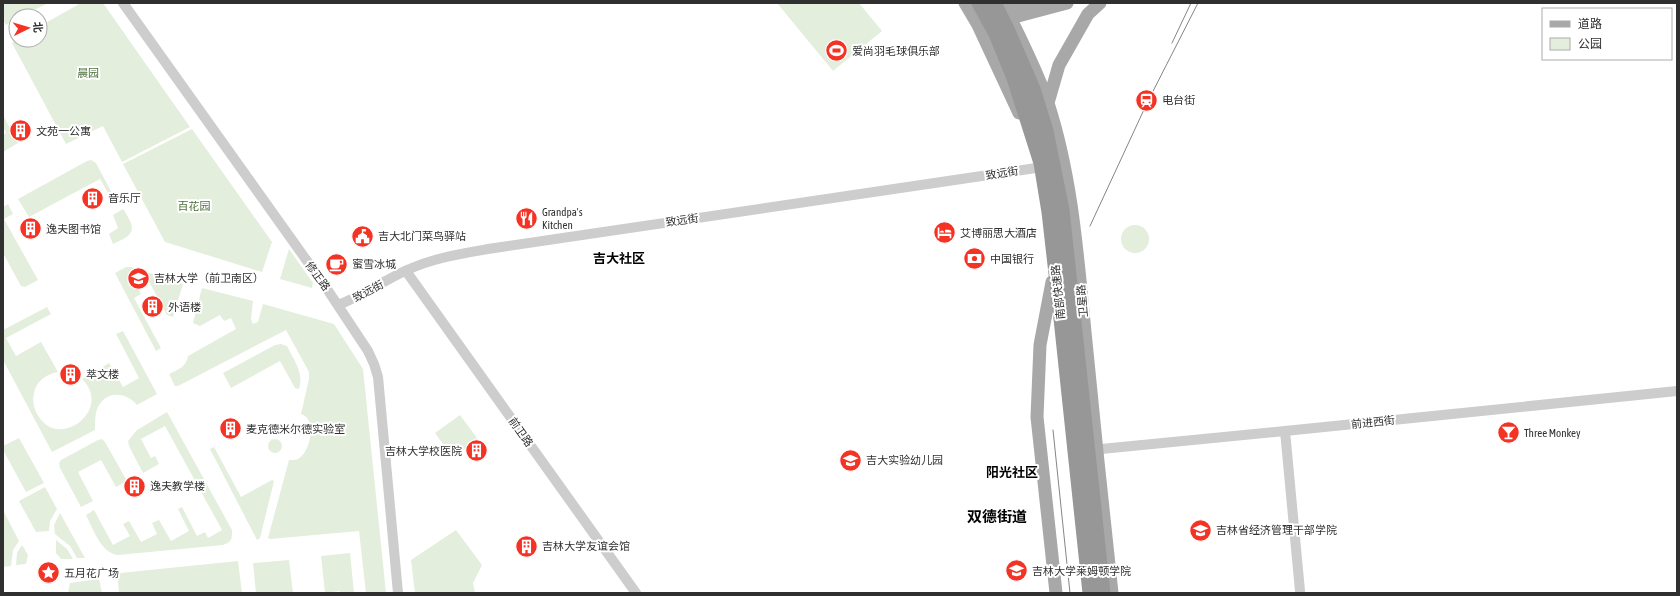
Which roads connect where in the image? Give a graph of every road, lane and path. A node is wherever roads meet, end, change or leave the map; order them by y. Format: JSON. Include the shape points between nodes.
{"nodes":[{"id":1,"x":123,"y":3,"type":"edge"},
{"id":2,"x":965,"y":3,"type":"edge"},
{"id":3,"x":979,"y":3,"type":"edge"},
{"id":4,"x":1032,"y":3,"type":"edge"},
{"id":5,"x":1067,"y":3,"type":"edge"},
{"id":6,"x":1100,"y":3,"type":"edge"},
{"id":7,"x":1003,"y":9,"type":"edge"},
{"id":8,"x":978,"y":25,"type":"junction"},
{"id":9,"x":1048,"y":103,"type":"junction"},
{"id":10,"x":1036,"y":168,"type":"junction"},
{"id":11,"x":406,"y":271,"type":"junction"},
{"id":12,"x":1052,"y":282,"type":"junction"},
{"id":13,"x":338,"y":305,"type":"junction"},
{"id":14,"x":1677,"y":391,"type":"edge"},
{"id":15,"x":1285,"y":432,"type":"junction"},
{"id":16,"x":1096,"y":449,"type":"junction"},
{"id":17,"x":1069,"y":452,"type":"junction"},
{"id":18,"x":1300,"y":591,"type":"dead end"},
{"id":19,"x":398,"y":593,"type":"edge"},
{"id":20,"x":636,"y":593,"type":"edge"},
{"id":21,"x":1056,"y":593,"type":"edge"},
{"id":22,"x":1084,"y":593,"type":"edge"},
{"id":23,"x":1090,"y":593,"type":"edge"},
{"id":24,"x":1103,"y":593,"type":"edge"},
{"id":25,"x":1112,"y":593,"type":"edge"}],
"edges":[{"from":1,"to":13,"type":"street","name":"修正路"},
{"from":2,"to":8,"type":"main road"},
{"from":3,"to":23,"type":"highway","name":"南部快速路","bridge":true,"via":[[996,34],[1014,78],[1041,163],[1049,212]]},
{"from":4,"to":7,"type":"main road"},
{"from":5,"to":7,"type":"main road"},
{"from":6,"to":9,"type":"main road","via":[[1088,14],[1059,65]]},
{"from":7,"to":8,"type":"main road"},
{"from":7,"to":9,"type":"main road","name":"卫星路","via":[[1034,66]]},
{"from":7,"to":24,"type":"highway","name":"南部快速路","bridge":true,"via":[[1007,29],[1033,89],[1046,131],[1062,210]]},
{"from":8,"to":10,"type":"main road","via":[[1017,108]]},
{"from":9,"to":16,"type":"main road","name":"卫星路","via":[[1064,164],[1073,214]]},
{"from":10,"to":11,"type":"street","name":"致远街","via":[[488,249],[437,258]]},
{"from":10,"to":12,"type":"main road"},
{"from":11,"to":13,"type":"street","name":"致远街"},
{"from":11,"to":20,"type":"street","name":"前卫路"},
{"from":12,"to":17,"type":"main road"},
{"from":12,"to":21,"type":"main road","via":[[1040,344],[1037,416]]},
{"from":13,"to":19,"type":"street","name":"修正路","via":[[368,351],[378,377]]},
{"from":14,"to":15,"type":"street","name":"前进西街"},
{"from":15,"to":16,"type":"street","name":"前进西街"},
{"from":15,"to":18,"type":"street"},
{"from":16,"to":17,"type":"street","name":"前进西街"},
{"from":16,"to":25,"type":"main road","name":"卫星路"},
{"from":17,"to":22,"type":"main road"}]}
